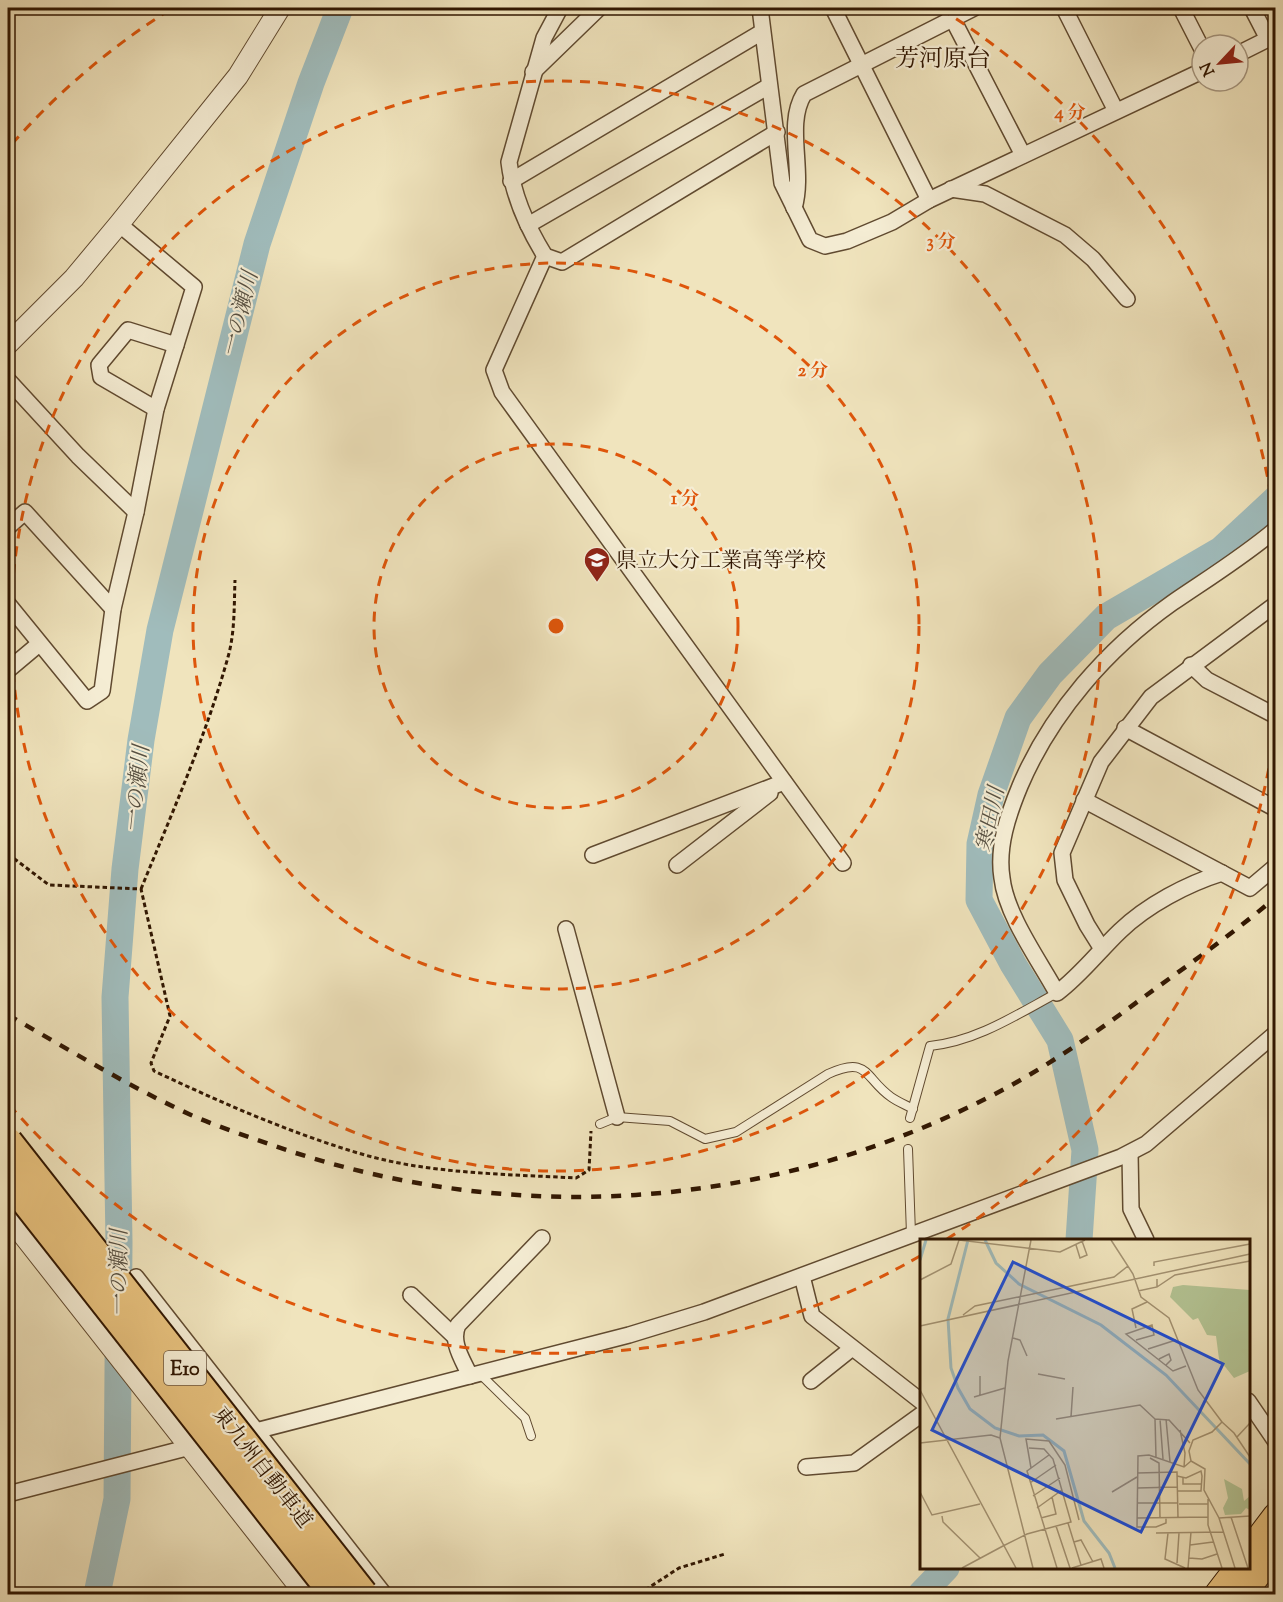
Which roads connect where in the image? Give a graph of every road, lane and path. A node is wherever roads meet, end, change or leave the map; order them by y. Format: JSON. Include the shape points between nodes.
{"nodes":[{"id":1,"x":280,"y":8,"type":"edge"},
{"id":2,"x":560,"y":8,"type":"edge"},
{"id":3,"x":599,"y":8,"type":"edge"},
{"id":4,"x":760,"y":8,"type":"edge"},
{"id":5,"x":833,"y":8,"type":"edge"},
{"id":6,"x":974,"y":8,"type":"edge"},
{"id":7,"x":1064,"y":8,"type":"edge"},
{"id":8,"x":1181,"y":8,"type":"edge"},
{"id":9,"x":1252,"y":8,"type":"edge"},
{"id":10,"x":950,"y":13,"type":"edge"},
{"id":11,"x":762,"y":32,"type":"junction"},
{"id":12,"x":1194,"y":33,"type":"edge"},
{"id":13,"x":1250,"y":48,"type":"edge"},
{"id":14,"x":861,"y":64,"type":"junction"},
{"id":15,"x":533,"y":72,"type":"junction"},
{"id":16,"x":1190,"y":77,"type":"edge"},
{"id":17,"x":769,"y":86,"type":"junction"},
{"id":18,"x":1116,"y":111,"type":"junction"},
{"id":19,"x":777,"y":132,"type":"junction"},
{"id":20,"x":1023,"y":155,"type":"junction"},
{"id":21,"x":511,"y":182,"type":"junction"},
{"id":22,"x":951,"y":189,"type":"junction"},
{"id":23,"x":929,"y":200,"type":"junction"},
{"id":24,"x":794,"y":208,"type":"junction"},
{"id":25,"x":119,"y":224,"type":"junction"},
{"id":26,"x":528,"y":225,"type":"junction"},
{"id":27,"x":545,"y":256,"type":"junction"},
{"id":28,"x":1127,"y":299,"type":"dead end"},
{"id":29,"x":8,"y":344,"type":"edge"},
{"id":30,"x":176,"y":345,"type":"junction"},
{"id":31,"x":8,"y":380,"type":"edge"},
{"id":32,"x":156,"y":410,"type":"junction"},
{"id":33,"x":136,"y":512,"type":"junction"},
{"id":34,"x":8,"y":527,"type":"edge"},
{"id":35,"x":1275,"y":529,"type":"edge"},
{"id":36,"x":235,"y":580,"type":"dead end"},
{"id":37,"x":8,"y":604,"type":"edge"},
{"id":38,"x":1275,"y":604,"type":"edge"},
{"id":39,"x":113,"y":609,"type":"junction"},
{"id":40,"x":1261,"y":615,"type":"junction"},
{"id":41,"x":1275,"y":623,"type":"edge"},
{"id":42,"x":39,"y":644,"type":"junction"},
{"id":43,"x":1191,"y":665,"type":"junction"},
{"id":44,"x":8,"y":670,"type":"edge"},
{"id":45,"x":1275,"y":716,"type":"edge"},
{"id":46,"x":1125,"y":728,"type":"junction"},
{"id":47,"x":784,"y":782,"type":"junction"},
{"id":48,"x":1084,"y":800,"type":"junction"},
{"id":49,"x":1275,"y":809,"type":"edge"},
{"id":50,"x":8,"y":854,"type":"edge"},
{"id":51,"x":592,"y":855,"type":"dead end"},
{"id":52,"x":843,"y":863,"type":"dead end"},
{"id":53,"x":677,"y":865,"type":"dead end"},
{"id":54,"x":1275,"y":866,"type":"edge"},
{"id":55,"x":1222,"y":873,"type":"junction"},
{"id":56,"x":141,"y":889,"type":"junction"},
{"id":57,"x":566,"y":929,"type":"dead end"},
{"id":58,"x":1102,"y":949,"type":"junction"},
{"id":59,"x":1057,"y":993,"type":"junction"},
{"id":60,"x":1275,"y":1033,"type":"edge"},
{"id":61,"x":913,"y":1109,"type":"junction"},
{"id":62,"x":616,"y":1117,"type":"junction"},
{"id":63,"x":910,"y":1118,"type":"dead end"},
{"id":64,"x":600,"y":1124,"type":"joint"},
{"id":65,"x":8,"y":1142,"type":"edge"},
{"id":66,"x":908,"y":1149,"type":"dead end"},
{"id":67,"x":1125,"y":1155,"type":"junction"},
{"id":68,"x":8,"y":1179,"type":"edge"},
{"id":69,"x":8,"y":1216,"type":"edge"},
{"id":70,"x":911,"y":1234,"type":"junction"},
{"id":71,"x":542,"y":1238,"type":"dead end"},
{"id":72,"x":1146,"y":1239,"type":"edge"},
{"id":73,"x":802,"y":1276,"type":"junction"},
{"id":74,"x":136,"y":1277,"type":"dead end"},
{"id":75,"x":411,"y":1295,"type":"dead end"},
{"id":76,"x":454,"y":1336,"type":"junction"},
{"id":77,"x":851,"y":1349,"type":"junction"},
{"id":78,"x":474,"y":1374,"type":"junction"},
{"id":79,"x":811,"y":1381,"type":"dead end"},
{"id":80,"x":920,"y":1401,"type":"edge"},
{"id":81,"x":1250,"y":1404,"type":"edge"},
{"id":82,"x":920,"y":1415,"type":"edge"},
{"id":83,"x":256,"y":1431,"type":"junction"},
{"id":84,"x":531,"y":1436,"type":"dead end"},
{"id":85,"x":1275,"y":1442,"type":"edge"},
{"id":86,"x":189,"y":1447,"type":"junction"},
{"id":87,"x":806,"y":1467,"type":"dead end"},
{"id":88,"x":8,"y":1494,"type":"edge"},
{"id":89,"x":1275,"y":1516,"type":"edge"},
{"id":90,"x":1250,"y":1550,"type":"edge"},
{"id":91,"x":1275,"y":1550,"type":"edge"},
{"id":92,"x":725,"y":1554,"type":"dead end"},
{"id":93,"x":1237,"y":1569,"type":"edge"},
{"id":94,"x":304,"y":1594,"type":"edge"},
{"id":95,"x":334,"y":1594,"type":"edge"},
{"id":96,"x":363,"y":1594,"type":"edge"},
{"id":97,"x":384,"y":1594,"type":"edge"},
{"id":98,"x":639,"y":1594,"type":"edge"},
{"id":99,"x":1218,"y":1594,"type":"edge"},
{"id":100,"x":1243,"y":1594,"type":"edge"}],
"edges":[{"from":1,"to":25,"type":"street","via":[[238,76]]},
{"from":2,"to":15,"type":"street","via":[[544,38]]},
{"from":3,"to":15,"type":"street"},
{"from":4,"to":11,"type":"street"},
{"from":5,"to":14,"type":"street"},
{"from":6,"to":10,"type":"street"},
{"from":7,"to":18,"type":"street"},
{"from":8,"to":12,"type":"street"},
{"from":9,"to":13,"type":"street","via":[[1268,39]]},
{"from":10,"to":14,"type":"street"},
{"from":10,"to":20,"type":"street"},
{"from":11,"to":17,"type":"street"},
{"from":11,"to":21,"type":"street"},
{"from":14,"to":23,"type":"street"},
{"from":14,"to":24,"type":"street","via":[[804,94],[795,108],[799,190]]},
{"from":15,"to":21,"type":"street","via":[[509,162]]},
{"from":16,"to":18,"type":"street"},
{"from":17,"to":19,"type":"street"},
{"from":17,"to":26,"type":"street"},
{"from":18,"to":20,"type":"street"},
{"from":19,"to":24,"type":"street","via":[[782,183]]},
{"from":19,"to":27,"type":"street","via":[[562,262]]},
{"from":20,"to":22,"type":"street"},
{"from":21,"to":26,"type":"street"},
{"from":22,"to":23,"type":"street"},
{"from":22,"to":28,"type":"street","via":[[985,194],[1065,235],[1093,259]]},
{"from":23,"to":24,"type":"street","via":[[892,222],[825,246],[810,240]]},
{"from":25,"to":29,"type":"street","via":[[74,278]]},
{"from":25,"to":30,"type":"street","via":[[194,288]]},
{"from":26,"to":27,"type":"street"},
{"from":27,"to":47,"type":"street","via":[[494,370],[502,392]]},
{"from":30,"to":32,"type":"street"},
{"from":30,"to":32,"type":"street","via":[[128,330],[99,365],[101,377]]},
{"from":31,"to":33,"type":"street"},
{"from":32,"to":33,"type":"street"},
{"from":33,"to":39,"type":"street"},
{"from":34,"to":39,"type":"street","via":[[25,512]]},
{"from":35,"to":59,"type":"street","via":[[1132,635],[1081,688],[1032,757],[1001,843],[1002,879],[1020,926]]},
{"from":36,"to":56,"type":"path","via":[[229,656]]},
{"from":37,"to":42,"type":"street"},
{"from":38,"to":40,"type":"street"},
{"from":39,"to":42,"type":"street","via":[[102,691],[87,701]]},
{"from":40,"to":41,"type":"street"},
{"from":40,"to":43,"type":"street"},
{"from":42,"to":44,"type":"street"},
{"from":43,"to":45,"type":"street","via":[[1207,680]]},
{"from":43,"to":46,"type":"street","via":[[1151,697]]},
{"from":46,"to":48,"type":"street","via":[[1101,762]]},
{"from":46,"to":49,"type":"street"},
{"from":47,"to":51,"type":"street"},
{"from":47,"to":52,"type":"street"},
{"from":47,"to":53,"type":"street"},
{"from":48,"to":55,"type":"street"},
{"from":48,"to":58,"type":"street","via":[[1062,854],[1065,880]]},
{"from":50,"to":56,"type":"path","via":[[49,885]]},
{"from":54,"to":55,"type":"street","via":[[1250,888]]},
{"from":55,"to":58,"type":"street","via":[[1149,908]]},
{"from":56,"to":64,"type":"path","via":[[170,1016],[151,1063],[154,1071],[230,1106],[359,1154],[451,1171],[576,1178],[589,1170],[590,1132]]},
{"from":57,"to":62,"type":"street"},
{"from":58,"to":59,"type":"street"},
{"from":59,"to":61,"type":"lane","via":[[965,1040],[930,1046]]},
{"from":60,"to":67,"type":"street","via":[[1146,1144]]},
{"from":61,"to":62,"type":"lane","via":[[891,1097],[862,1068],[844,1066],[745,1127],[705,1139],[670,1121]]},
{"from":61,"to":63,"type":"lane"},
{"from":62,"to":64,"type":"lane"},
{"from":65,"to":96,"type":"highway","name":"東九州自動車道","number":"E10","bridge":true},
{"from":66,"to":70,"type":"lane"},
{"from":67,"to":70,"type":"street"},
{"from":67,"to":72,"type":"street","via":[[1131,1209]]},
{"from":68,"to":95,"type":"highway","name":"東九州自動車道","number":"E10","bridge":true},
{"from":69,"to":86,"type":"street"},
{"from":70,"to":73,"type":"street"},
{"from":71,"to":76,"type":"street","via":[[462,1321]]},
{"from":73,"to":77,"type":"street","via":[[813,1316]]},
{"from":73,"to":78,"type":"street","via":[[628,1335]]},
{"from":74,"to":83,"type":"street"},
{"from":75,"to":76,"type":"street"},
{"from":76,"to":78,"type":"street"},
{"from":77,"to":79,"type":"street"},
{"from":77,"to":80,"type":"street"},
{"from":78,"to":83,"type":"street"},
{"from":78,"to":84,"type":"lane","via":[[525,1418]]},
{"from":81,"to":85,"type":"street"},
{"from":82,"to":87,"type":"street","via":[[854,1463]]},
{"from":83,"to":86,"type":"street"},
{"from":83,"to":97,"type":"street"},
{"from":86,"to":88,"type":"street"},
{"from":86,"to":94,"type":"street"},
{"from":89,"to":90,"type":"highway"},
{"from":91,"to":100,"type":"highway"},
{"from":92,"to":98,"type":"path","via":[[679,1568]]},
{"from":93,"to":99,"type":"highway"}]}
